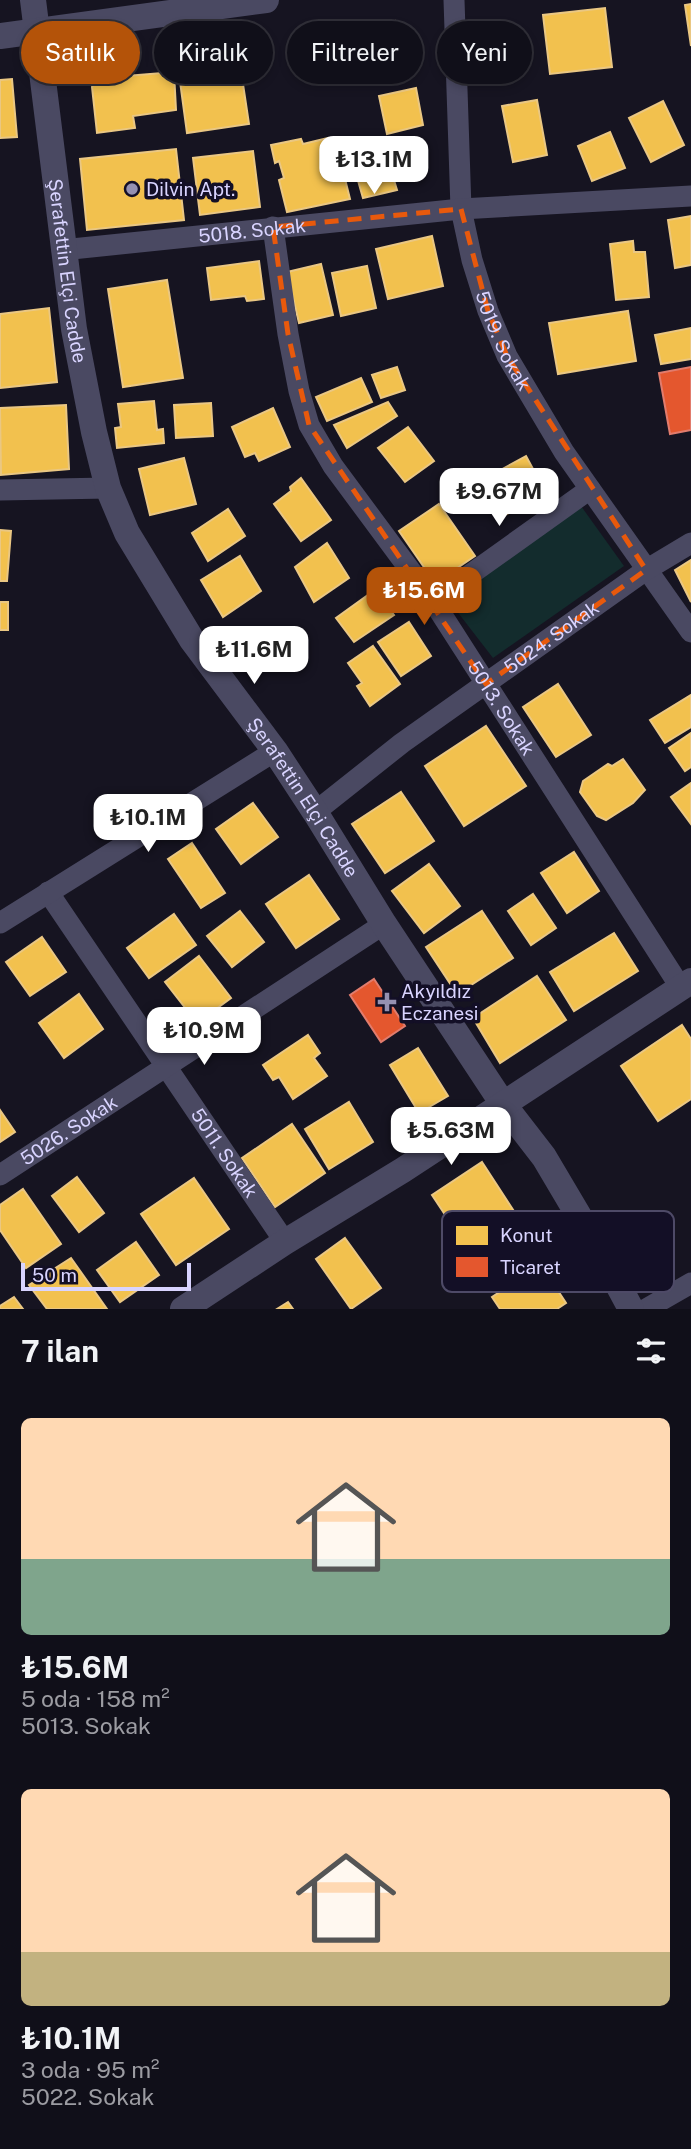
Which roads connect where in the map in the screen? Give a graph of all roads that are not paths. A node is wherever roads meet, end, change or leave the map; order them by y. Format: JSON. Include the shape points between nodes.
{"nodes":[{"id":1,"x":33,"y":0,"type":"edge"},
{"id":2,"x":454,"y":0,"type":"edge"},
{"id":3,"x":254,"y":1,"type":"edge"},
{"id":4,"x":35,"y":21,"type":"edge"},
{"id":5,"x":109,"y":21,"type":"edge"},
{"id":6,"x":21,"y":34,"type":"edge"},
{"id":7,"x":0,"y":37,"type":"edge"},
{"id":8,"x":42,"y":84,"type":"edge"},
{"id":9,"x":691,"y":196,"type":"edge"},
{"id":10,"x":461,"y":209,"type":"junction"},
{"id":11,"x":273,"y":227,"type":"junction"},
{"id":12,"x":62,"y":250,"type":"junction"},
{"id":13,"x":108,"y":488,"type":"junction"},
{"id":14,"x":590,"y":489,"type":"junction"},
{"id":15,"x":0,"y":490,"type":"edge"},
{"id":16,"x":691,"y":543,"type":"edge"},
{"id":17,"x":646,"y":570,"type":"junction"},
{"id":18,"x":433,"y":601,"type":"junction"},
{"id":19,"x":691,"y":632,"type":"edge"},
{"id":20,"x":486,"y":684,"type":"junction"},
{"id":21,"x":275,"y":751,"type":"junction"},
{"id":22,"x":316,"y":812,"type":"junction"},
{"id":23,"x":48,"y":892,"type":"junction"},
{"id":24,"x":0,"y":923,"type":"edge"},
{"id":25,"x":384,"y":924,"type":"junction"},
{"id":26,"x":686,"y":985,"type":"edge"},
{"id":27,"x":168,"y":1066,"type":"junction"},
{"id":28,"x":503,"y":1104,"type":"junction"},
{"id":29,"x":0,"y":1174,"type":"edge"},
{"id":30,"x":576,"y":1211,"type":"edge"},
{"id":31,"x":285,"y":1242,"type":"junction"},
{"id":32,"x":691,"y":1283,"type":"edge"},
{"id":33,"x":622,"y":1292,"type":"edge"},
{"id":34,"x":183,"y":1309,"type":"edge"},
{"id":35,"x":631,"y":1309,"type":"edge"},
{"id":36,"x":646,"y":1309,"type":"edge"}],
"edges":[{"from":1,"to":4,"type":"street","name":"Şerafettin Elçi Cadde"},
{"from":2,"to":10,"type":"street","name":"5019. Sokak"},
{"from":3,"to":5,"type":"street"},
{"from":6,"to":7,"type":"street"},
{"from":8,"to":12,"type":"street","name":"Şerafettin Elçi Cadde"},
{"from":9,"to":10,"type":"street","name":"5018. Sokak"},
{"from":10,"to":11,"type":"street","name":"5018. Sokak"},
{"from":10,"to":14,"type":"street","name":"5019. Sokak","via":[[476,273],[507,356]]},
{"from":11,"to":12,"type":"street","name":"5018. Sokak"},
{"from":11,"to":18,"type":"street","name":"5013. Sokak","via":[[288,334],[309,425],[340,476]]},
{"from":12,"to":13,"type":"street","name":"Şerafettin Elçi Cadde","via":[[76,341]]},
{"from":13,"to":15,"type":"street"},
{"from":13,"to":21,"type":"street","name":"Şerafettin Elçi Cadde","via":[[127,533],[192,640]]},
{"from":14,"to":17,"type":"street","name":"5019. Sokak"},
{"from":14,"to":18,"type":"street"},
{"from":16,"to":17,"type":"street","name":"5024. Sokak"},
{"from":17,"to":19,"type":"street","name":"5019. Sokak"},
{"from":17,"to":20,"type":"street","name":"5024. Sokak"},
{"from":18,"to":20,"type":"street","name":"5013. Sokak"},
{"from":20,"to":22,"type":"street","name":"5024. Sokak"},
{"from":20,"to":26,"type":"street","name":"5013. Sokak"},
{"from":21,"to":22,"type":"street","name":"Şerafettin Elçi Cadde"},
{"from":21,"to":23,"type":"street"},
{"from":22,"to":25,"type":"street","name":"Şerafettin Elçi Cadde"},
{"from":23,"to":24,"type":"street"},
{"from":23,"to":27,"type":"street","name":"5011. Sokak"},
{"from":25,"to":27,"type":"street","name":"5026. Sokak"},
{"from":25,"to":28,"type":"street","name":"Şerafettin Elçi Cadde"},
{"from":26,"to":28,"type":"street"},
{"from":27,"to":29,"type":"street","name":"5026. Sokak"},
{"from":27,"to":31,"type":"street","name":"5011. Sokak"},
{"from":28,"to":30,"type":"street","name":"Şerafettin Elçi Cadde","via":[[544,1157]]},
{"from":28,"to":31,"type":"street"},
{"from":31,"to":34,"type":"street"},
{"from":32,"to":36,"type":"street"},
{"from":33,"to":35,"type":"street","name":"Şerafettin Elçi Cadde"}]}
